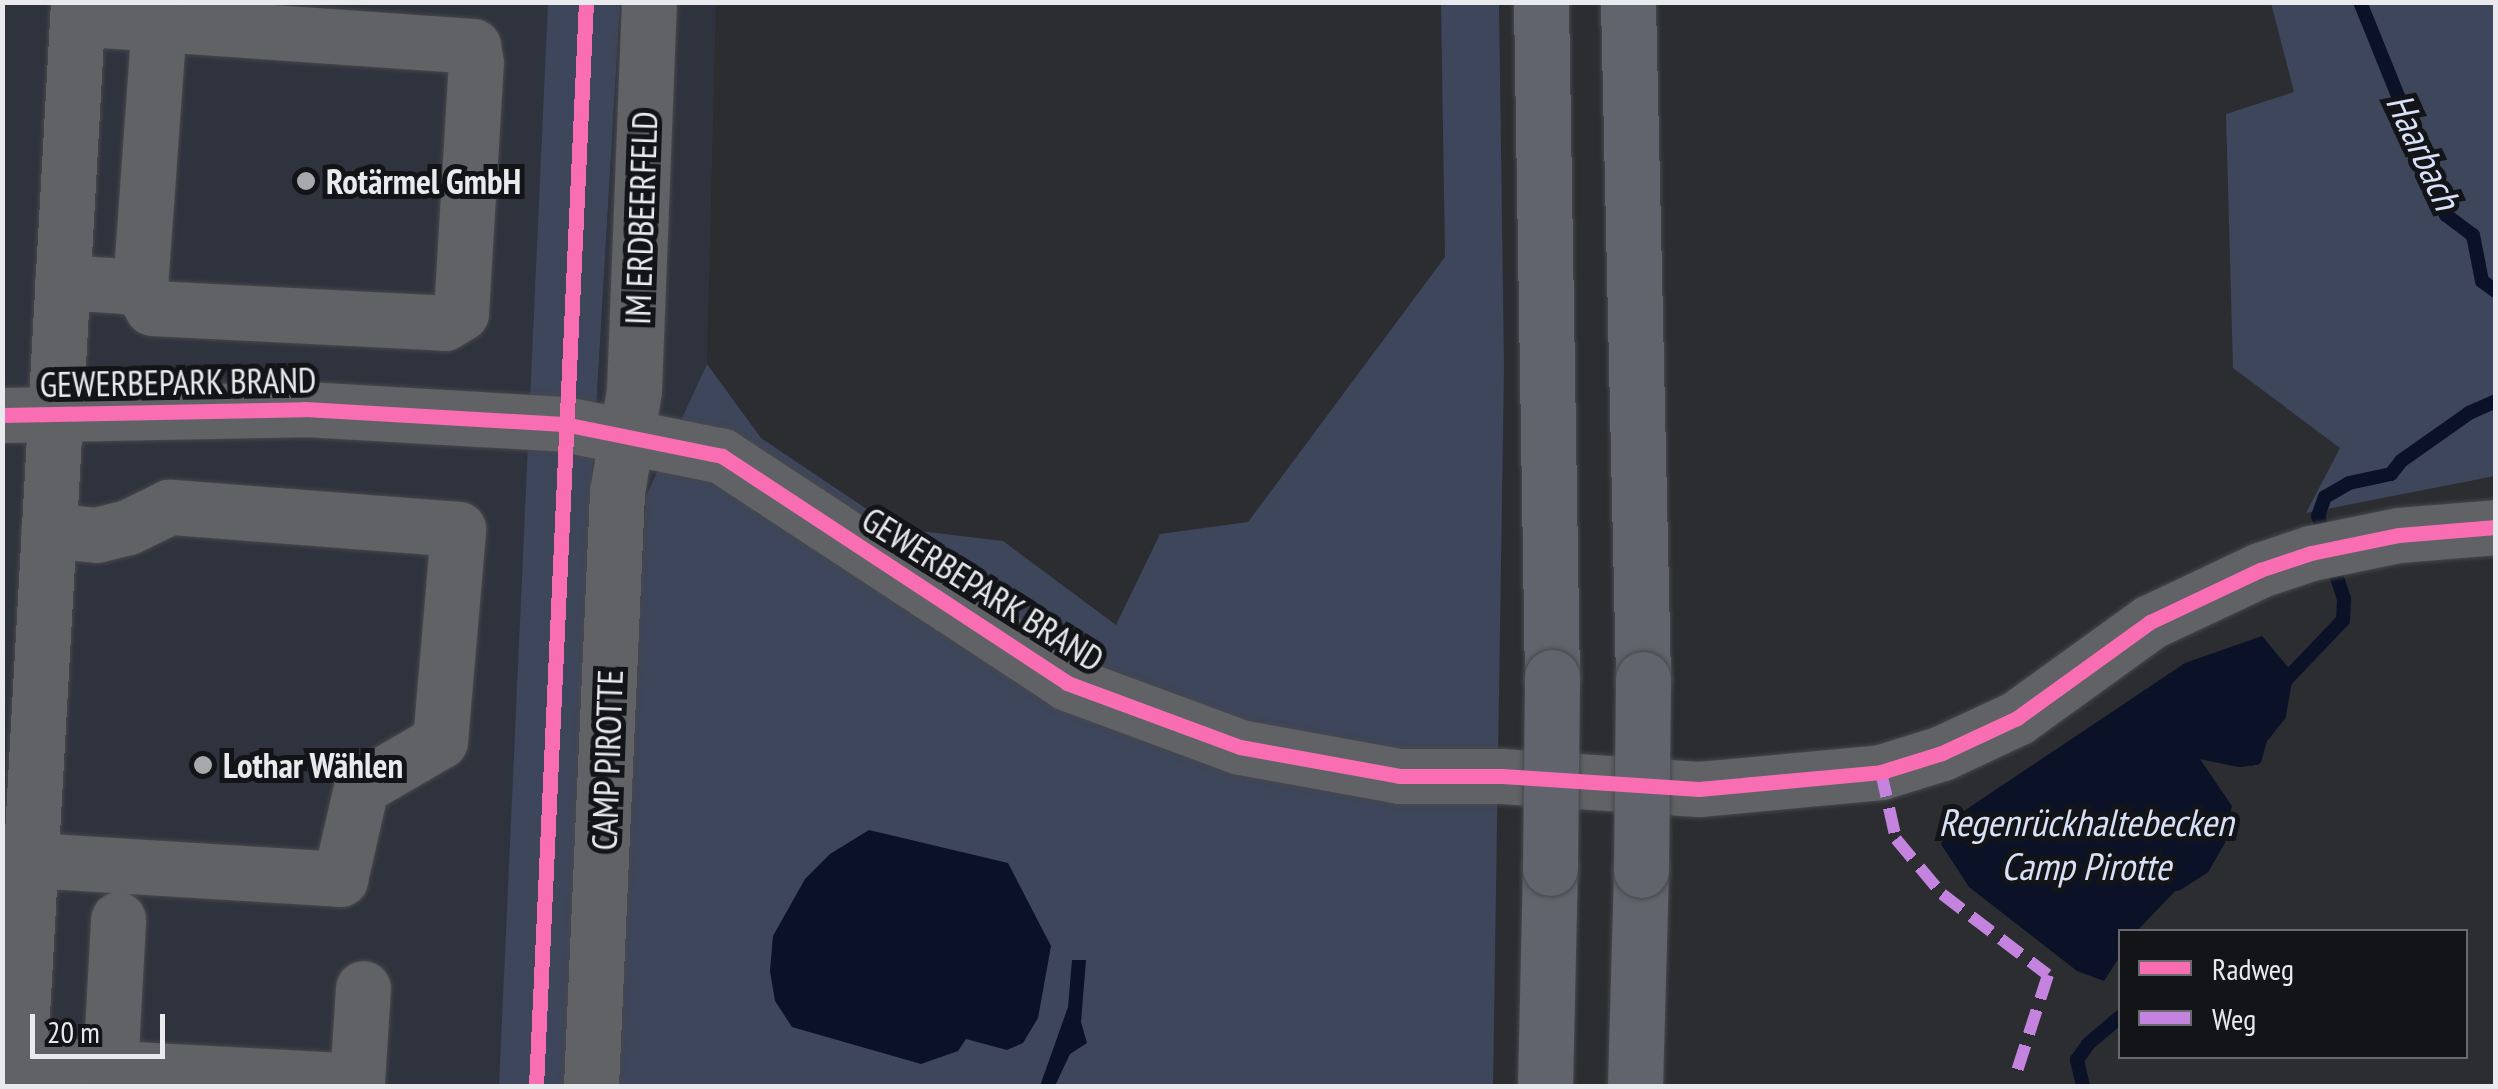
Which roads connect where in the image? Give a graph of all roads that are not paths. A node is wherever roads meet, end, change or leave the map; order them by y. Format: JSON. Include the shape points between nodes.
{"nodes":[{"id":1,"x":650,"y":2,"type":"edge"},
{"id":2,"x":1541,"y":2,"type":"edge"},
{"id":3,"x":1628,"y":2,"type":"edge"},
{"id":4,"x":77,"y":10,"type":"edge"},
{"id":5,"x":159,"y":23,"type":"junction"},
{"id":6,"x":62,"y":282,"type":"junction"},
{"id":7,"x":140,"y":287,"type":"junction"},
{"id":8,"x":28,"y":413,"type":"edge"},
{"id":9,"x":629,"y":434,"type":"junction"},
{"id":10,"x":2496,"y":526,"type":"edge"},
{"id":11,"x":48,"y":530,"type":"junction"},
{"id":12,"x":31,"y":860,"type":"junction"},
{"id":13,"x":118,"y":919,"type":"dead end"},
{"id":14,"x":364,"y":988,"type":"dead end"},
{"id":15,"x":110,"y":1069,"type":"junction"},
{"id":16,"x":18,"y":1075,"type":"edge"},
{"id":17,"x":591,"y":1086,"type":"edge"},
{"id":18,"x":1546,"y":1086,"type":"edge"},
{"id":19,"x":1635,"y":1086,"type":"edge"}],
"edges":[{"from":1,"to":9,"type":"street","name":"IM ERDBEERFELD"},
{"from":2,"to":18,"type":"highway","bridge":true,"via":[[1552,677]]},
{"from":3,"to":19,"type":"highway","bridge":true,"via":[[1643,678]]},
{"from":4,"to":5,"type":"street"},
{"from":4,"to":6,"type":"street","name":"GEWERBEPARK BRAND"},
{"from":5,"to":7,"type":"street"},
{"from":5,"to":7,"type":"street","via":[[472,46],[461,314],[444,323],[152,308]]},
{"from":6,"to":7,"type":"street"},
{"from":6,"to":8,"type":"street","name":"GEWERBEPARK BRAND"},
{"from":8,"to":9,"type":"street","name":"GEWERBEPARK BRAND","via":[[305,409]]},
{"from":8,"to":11,"type":"street","name":"GEWERBEPARK BRAND"},
{"from":9,"to":10,"type":"street","name":"GEWERBEPARK BRAND","via":[[722,456],[1066,683],[1240,747],[1399,776],[1699,789],[1881,772],[2017,718],[2150,622],[2260,570],[2330,548]]},
{"from":9,"to":17,"type":"street","name":"CAMP PIROTTE","via":[[617,492]]},
{"from":11,"to":12,"type":"street","name":"GEWERBEPARK BRAND"},
{"from":11,"to":12,"type":"street","via":[[97,535],[169,508],[458,529],[440,741],[361,786],[340,879]]},
{"from":12,"to":16,"type":"street","name":"GEWERBEPARK BRAND"},
{"from":13,"to":15,"type":"street"},
{"from":14,"to":15,"type":"street","via":[[357,1081]]},
{"from":15,"to":16,"type":"street"}]}
